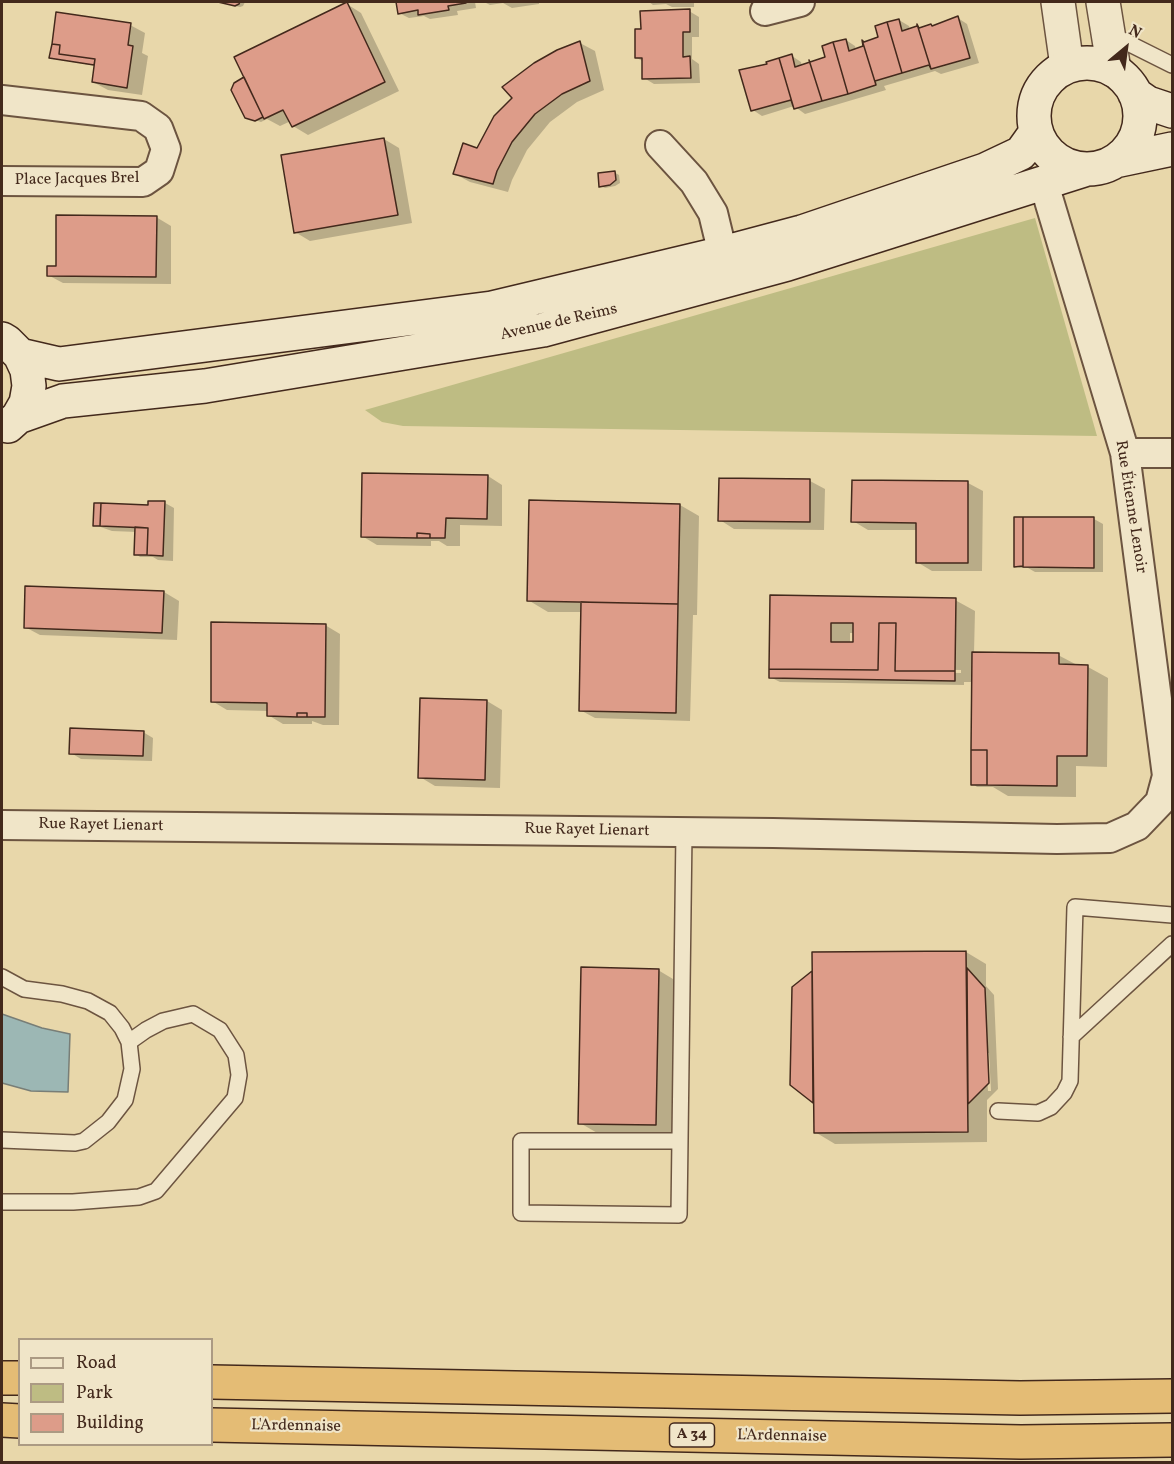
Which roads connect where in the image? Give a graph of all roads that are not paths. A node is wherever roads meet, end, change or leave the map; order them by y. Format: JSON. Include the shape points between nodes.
{"nodes":[{"id":1,"x":800,"y":2,"type":"edge"},
{"id":2,"x":1058,"y":2,"type":"edge"},
{"id":3,"x":765,"y":11,"type":"dead end"},
{"id":4,"x":1105,"y":17,"type":"edge"},
{"id":5,"x":1173,"y":65,"type":"edge"},
{"id":6,"x":1067,"y":66,"type":"junction"},
{"id":7,"x":1114,"y":70,"type":"junction"},
{"id":8,"x":1135,"y":94,"type":"junction"},
{"id":9,"x":2,"y":100,"type":"edge"},
{"id":10,"x":1173,"y":111,"type":"edge"},
{"id":11,"x":1036,"y":132,"type":"junction"},
{"id":12,"x":660,"y":145,"type":"dead end"},
{"id":13,"x":1173,"y":149,"type":"edge"},
{"id":14,"x":1101,"y":165,"type":"junction"},
{"id":15,"x":2,"y":182,"type":"edge"},
{"id":16,"x":1044,"y":184,"type":"junction"},
{"id":17,"x":726,"y":266,"type":"junction"},
{"id":18,"x":8,"y":340,"type":"edge"},
{"id":19,"x":10,"y":423,"type":"edge"},
{"id":20,"x":1125,"y":453,"type":"junction"},
{"id":21,"x":1173,"y":453,"type":"edge"},
{"id":22,"x":1166,"y":806,"type":"edge"},
{"id":23,"x":2,"y":825,"type":"edge"},
{"id":24,"x":684,"y":832,"type":"junction"},
{"id":25,"x":1173,"y":915,"type":"edge"},
{"id":26,"x":1173,"y":944,"type":"edge"},
{"id":27,"x":2,"y":977,"type":"edge"},
{"id":28,"x":1071,"y":1037,"type":"junction"},
{"id":29,"x":129,"y":1042,"type":"junction"},
{"id":30,"x":998,"y":1111,"type":"dead end"},
{"id":31,"x":2,"y":1140,"type":"edge"},
{"id":32,"x":680,"y":1141,"type":"junction"},
{"id":33,"x":2,"y":1202,"type":"edge"},
{"id":34,"x":2,"y":1378,"type":"edge"},
{"id":35,"x":18,"y":1378,"type":"edge"},
{"id":36,"x":213,"y":1382,"type":"edge"},
{"id":37,"x":1173,"y":1396,"type":"edge"},
{"id":38,"x":2,"y":1420,"type":"edge"},
{"id":39,"x":18,"y":1421,"type":"edge"},
{"id":40,"x":213,"y":1425,"type":"edge"},
{"id":41,"x":1173,"y":1440,"type":"edge"}],
"edges":[{"from":1,"to":3,"type":"street"},
{"from":2,"to":6,"type":"main road"},
{"from":4,"to":5,"type":"lane"},
{"from":4,"to":7,"type":"main road"},
{"from":6,"to":7,"type":"main road","via":[[1099,64]]},
{"from":6,"to":11,"type":"main road","via":[[1054,73],[1037,96]]},
{"from":7,"to":8,"type":"main road"},
{"from":8,"to":10,"type":"main road"},
{"from":8,"to":14,"type":"main road","via":[[1140,108],[1137,131],[1126,152]]},
{"from":9,"to":15,"type":"street","name":"Place Jacques Brel","via":[[141,116],[158,128],[166,149],[159,171],[143,182]]},
{"from":11,"to":14,"type":"main road","name":"Avenue de Reims","via":[[1043,147],[1070,167]]},
{"from":11,"to":17,"type":"main road","name":"Avenue de Reims","via":[[1021,153],[985,170],[802,232]]},
{"from":12,"to":17,"type":"street","via":[[694,182],[713,213]]},
{"from":13,"to":14,"type":"main road","name":"Avenue de Reims"},
{"from":14,"to":16,"type":"main road","name":"Avenue de Reims"},
{"from":16,"to":17,"type":"main road","name":"Avenue de Reims","via":[[787,264]]},
{"from":16,"to":20,"type":"street","name":"Rue Étienne Lenoir"},
{"from":17,"to":18,"type":"main road","name":"Avenue de Reims","via":[[492,308],[59,364]]},
{"from":17,"to":19,"type":"main road","name":"Avenue de Reims","via":[[543,330],[205,386],[63,402]]},
{"from":18,"to":19,"type":"main road","name":"Avenue de Reims","via":[[27,370],[29,386],[26,403]]},
{"from":20,"to":21,"type":"street"},
{"from":20,"to":22,"type":"street","name":"Rue Étienne Lenoir","via":[[1167,776]]},
{"from":22,"to":24,"type":"street","name":"Rue Rayet Lienart","via":[[1110,838]]},
{"from":23,"to":24,"type":"street","name":"Rue Rayet Lienart"},
{"from":24,"to":32,"type":"lane"},
{"from":25,"to":28,"type":"lane","via":[[1075,907]]},
{"from":26,"to":28,"type":"lane"},
{"from":27,"to":29,"type":"lane","via":[[24,989],[88,1001],[110,1013]]},
{"from":28,"to":30,"type":"lane","via":[[1070,1081],[1051,1107],[1038,1113]]},
{"from":29,"to":31,"type":"lane","via":[[132,1069],[125,1100],[108,1122],[84,1141]]},
{"from":29,"to":33,"type":"lane","via":[[164,1021],[193,1014],[220,1030],[236,1055],[239,1075],[235,1098],[156,1191],[139,1197]]},
{"from":32,"to":32,"type":"lane","via":[[680,1215],[520,1213],[520,1141]]},
{"from":34,"to":35,"type":"highway"},
{"from":36,"to":37,"type":"highway","via":[[1008,1397]]},
{"from":38,"to":39,"type":"highway"},
{"from":40,"to":41,"type":"highway","name":"L'Ardennaise","number":"A 34","via":[[1009,1442]]}]}
